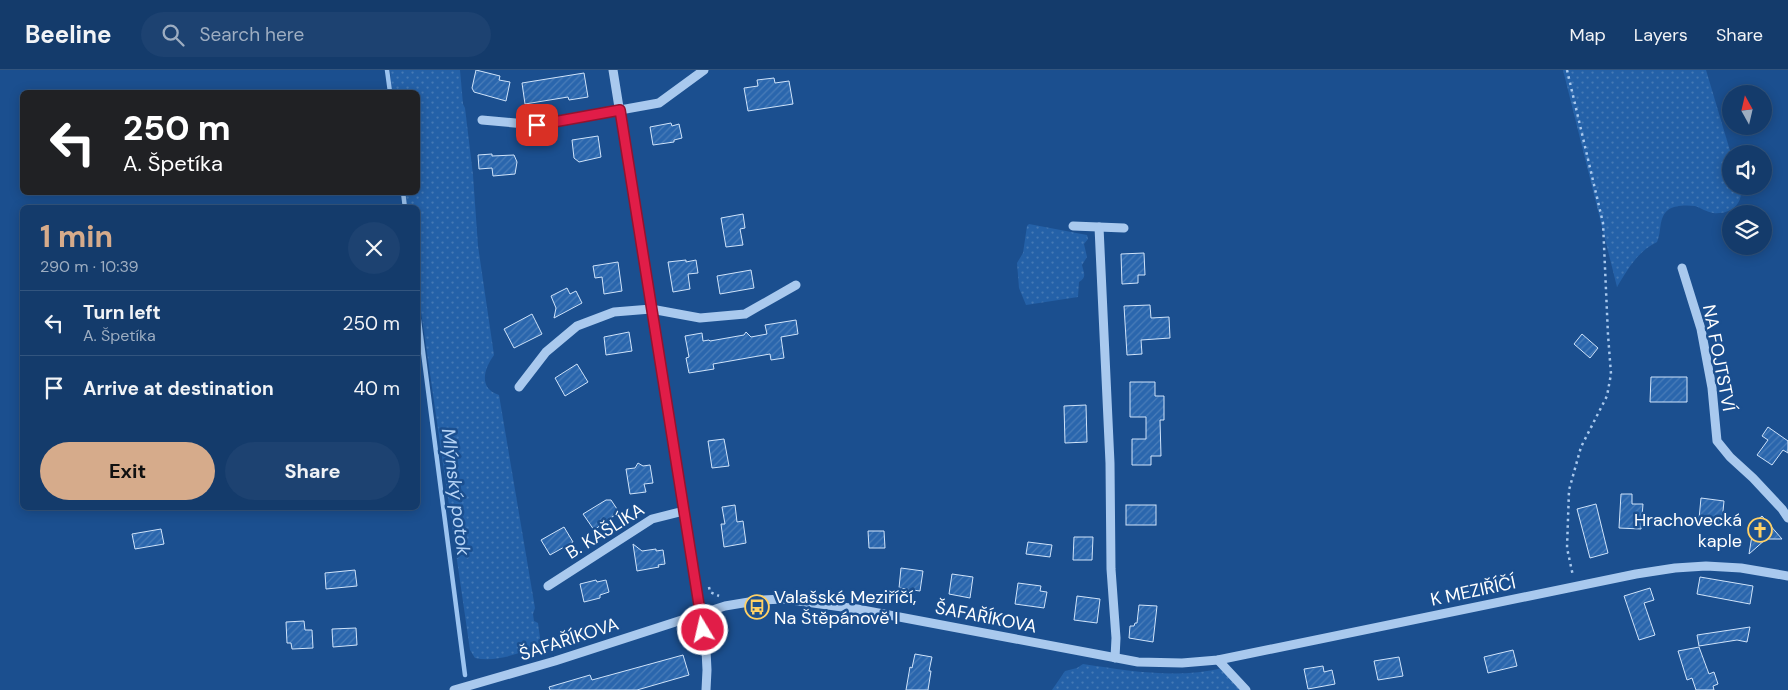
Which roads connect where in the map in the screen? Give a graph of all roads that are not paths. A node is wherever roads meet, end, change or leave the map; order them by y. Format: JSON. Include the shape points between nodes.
{"nodes":[{"id":1,"x":613,"y":70,"type":"edge"},
{"id":2,"x":704,"y":70,"type":"edge"},
{"id":3,"x":620,"y":110,"type":"junction"},
{"id":4,"x":482,"y":120,"type":"dead end"},
{"id":5,"x":1073,"y":226,"type":"dead end"},
{"id":6,"x":1100,"y":227,"type":"junction"},
{"id":7,"x":1124,"y":228,"type":"dead end"},
{"id":8,"x":1682,"y":268,"type":"dead end"},
{"id":9,"x":796,"y":285,"type":"dead end"},
{"id":10,"x":651,"y":309,"type":"junction"},
{"id":11,"x":519,"y":387,"type":"dead end"},
{"id":12,"x":684,"y":511,"type":"junction"},
{"id":13,"x":1788,"y":518,"type":"edge"},
{"id":14,"x":1788,"y":576,"type":"edge"},
{"id":15,"x":548,"y":586,"type":"dead end"},
{"id":16,"x":700,"y":613,"type":"junction"},
{"id":17,"x":1115,"y":658,"type":"junction"},
{"id":18,"x":1218,"y":660,"type":"junction"},
{"id":19,"x":1166,"y":664,"type":"joint"},
{"id":20,"x":454,"y":690,"type":"edge"},
{"id":21,"x":706,"y":690,"type":"edge"},
{"id":22,"x":1246,"y":690,"type":"edge"}],
"edges":[{"from":1,"to":3,"type":"street"},
{"from":2,"to":3,"type":"street","via":[[659,103]]},
{"from":3,"to":4,"type":"street","via":[[537,125]]},
{"from":3,"to":10,"type":"street"},
{"from":5,"to":6,"type":"street"},
{"from":6,"to":7,"type":"street"},
{"from":6,"to":17,"type":"street"},
{"from":8,"to":13,"type":"street","name":"NA FOJTSTVÍ","via":[[1701,329],[1712,388],[1716,441]]},
{"from":9,"to":10,"type":"street","via":[[744,314],[700,318]]},
{"from":10,"to":11,"type":"street","via":[[614,312],[576,326],[546,352]]},
{"from":10,"to":12,"type":"street"},
{"from":12,"to":15,"type":"street","name":"B. KAŠLÍKA","via":[[652,518]]},
{"from":12,"to":16,"type":"street"},
{"from":14,"to":18,"type":"street","name":"K MEZIŘÍČÍ","via":[[1724,566],[1690,566],[1636,574]]},
{"from":16,"to":17,"type":"street","name":"ŠAFAŘÍKOVA","via":[[761,600],[797,600]]},
{"from":16,"to":20,"type":"street","name":"ŠAFAŘÍKOVA","via":[[546,664]]},
{"from":16,"to":21,"type":"street","via":[[707,656]]},
{"from":17,"to":19,"type":"street","name":"ŠAFAŘÍKOVA"},
{"from":18,"to":19,"type":"street","name":"K MEZIŘÍČÍ"},
{"from":18,"to":22,"type":"street"}]}
